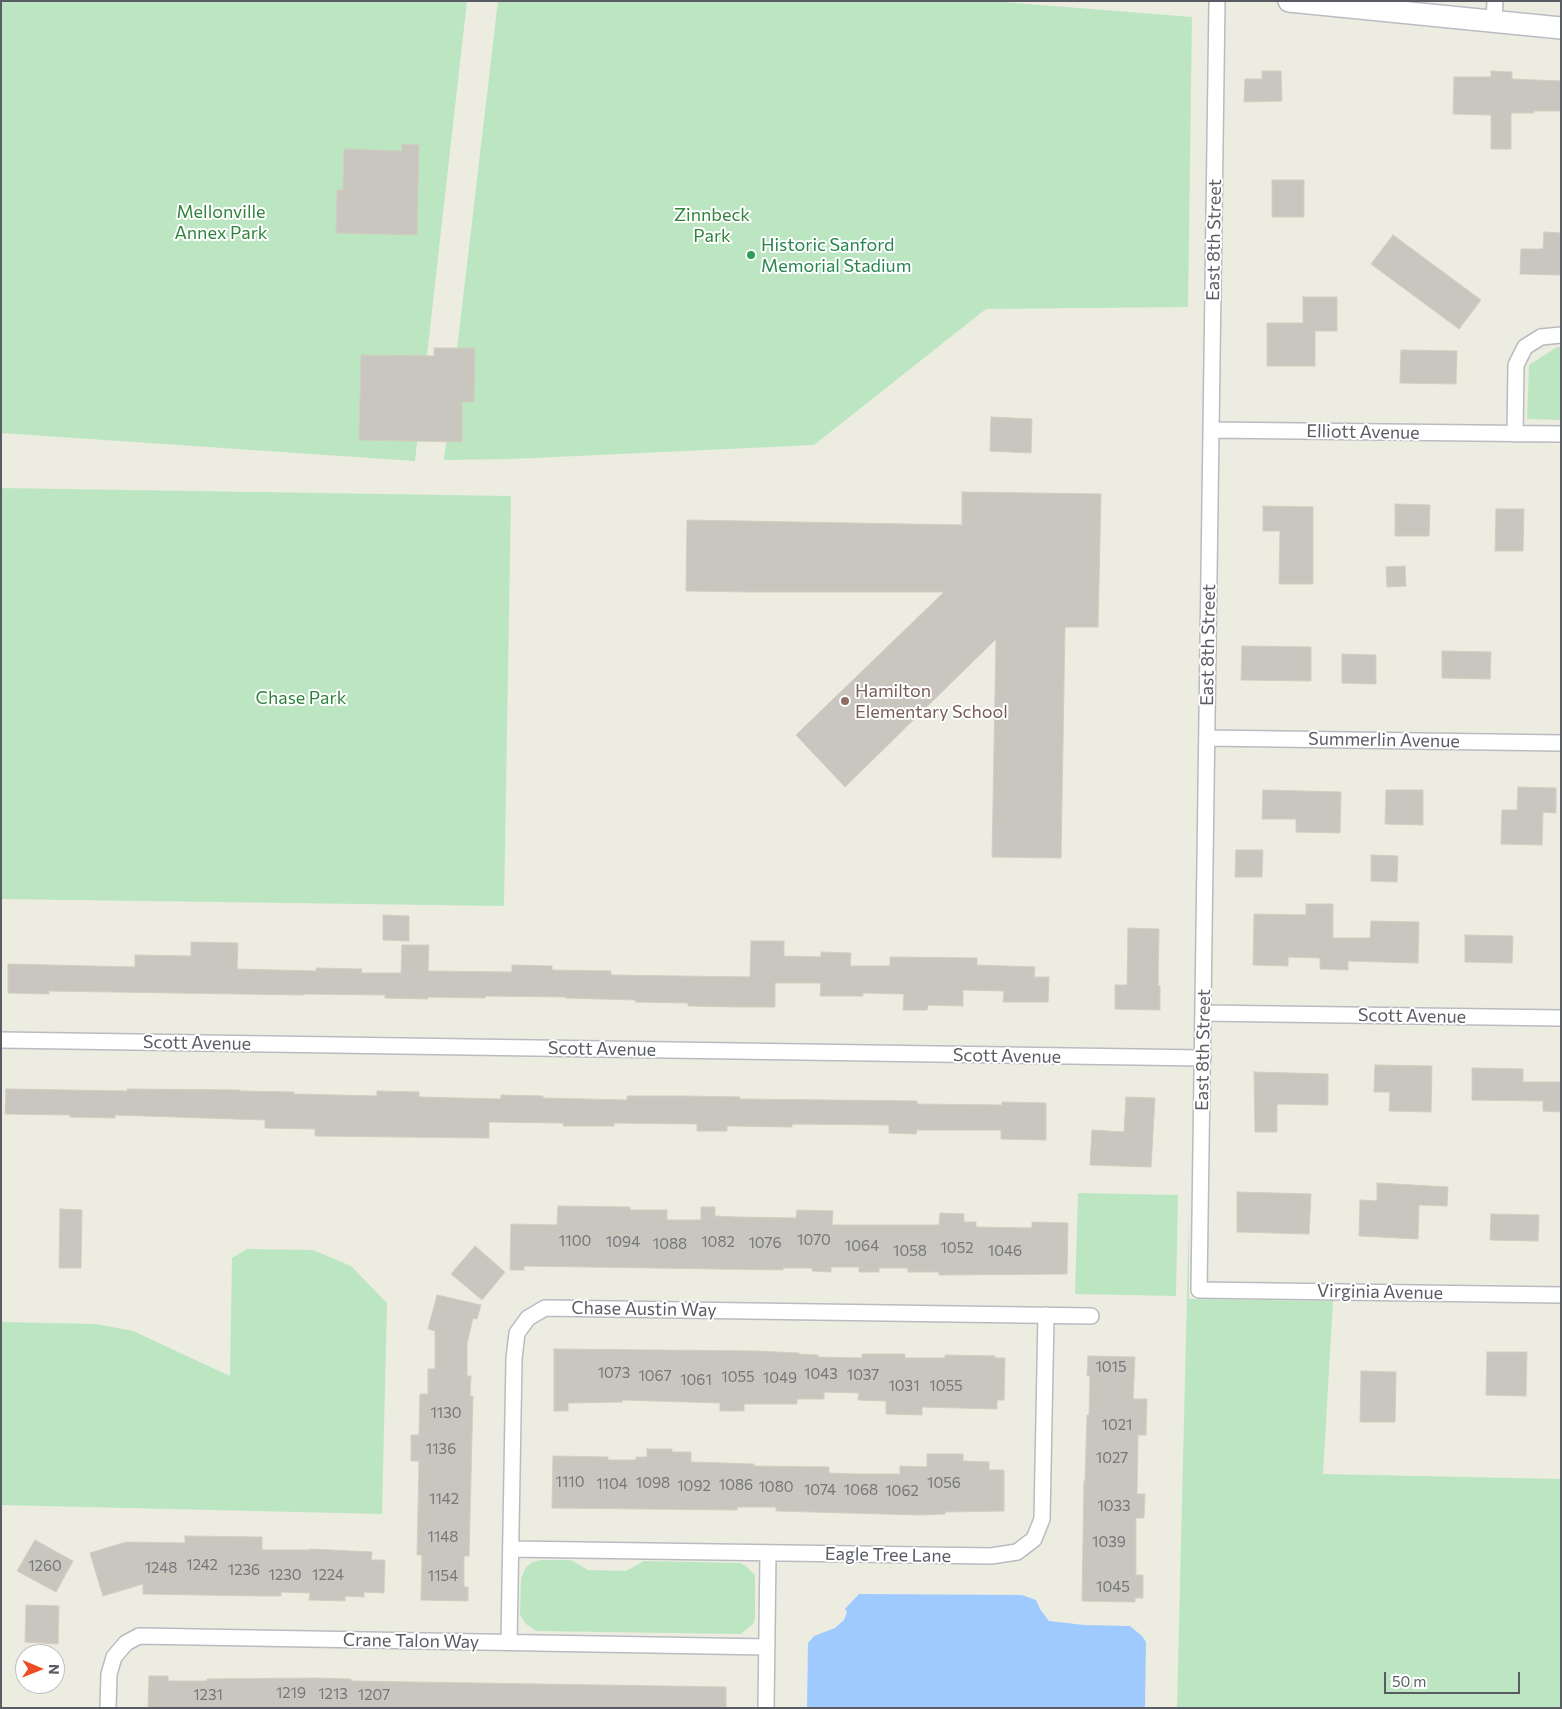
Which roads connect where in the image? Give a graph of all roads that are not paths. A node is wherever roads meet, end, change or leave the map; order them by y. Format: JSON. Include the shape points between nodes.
{"nodes":[{"id":1,"x":1217,"y":1,"type":"edge"},
{"id":2,"x":1289,"y":1,"type":"edge"},
{"id":3,"x":1495,"y":1,"type":"edge"},
{"id":4,"x":1494,"y":22,"type":"junction"},
{"id":5,"x":1561,"y":28,"type":"edge"},
{"id":6,"x":1561,"y":335,"type":"edge"},
{"id":7,"x":1212,"y":430,"type":"junction"},
{"id":8,"x":1515,"y":434,"type":"junction"},
{"id":9,"x":1561,"y":434,"type":"edge"},
{"id":10,"x":1207,"y":738,"type":"junction"},
{"id":11,"x":1561,"y":743,"type":"edge"},
{"id":12,"x":1203,"y":1013,"type":"junction"},
{"id":13,"x":1561,"y":1018,"type":"edge"},
{"id":14,"x":1,"y":1040,"type":"edge"},
{"id":15,"x":1203,"y":1058,"type":"junction"},
{"id":16,"x":1200,"y":1290,"type":"joint"},
{"id":17,"x":1561,"y":1295,"type":"edge"},
{"id":18,"x":1046,"y":1315,"type":"junction"},
{"id":19,"x":1091,"y":1316,"type":"dead end"},
{"id":20,"x":511,"y":1549,"type":"junction"},
{"id":21,"x":768,"y":1553,"type":"junction"},
{"id":22,"x":509,"y":1642,"type":"junction"},
{"id":23,"x":767,"y":1647,"type":"junction"},
{"id":24,"x":108,"y":1708,"type":"edge"},
{"id":25,"x":766,"y":1708,"type":"edge"}],
"edges":[{"from":1,"to":7,"type":"street","name":"East 8th Street"},
{"from":2,"to":4,"type":"street"},
{"from":3,"to":4,"type":"street"},
{"from":4,"to":5,"type":"street"},
{"from":6,"to":8,"type":"street","via":[[1540,337],[1525,347],[1516,365]]},
{"from":7,"to":8,"type":"street","name":"Elliott Avenue"},
{"from":7,"to":10,"type":"street","name":"East 8th Street"},
{"from":8,"to":9,"type":"street","name":"Elliott Avenue"},
{"from":10,"to":11,"type":"street","name":"Summerlin Avenue"},
{"from":10,"to":12,"type":"street","name":"East 8th Street"},
{"from":12,"to":13,"type":"street","name":"Scott Avenue"},
{"from":12,"to":15,"type":"street","name":"East 8th Street"},
{"from":14,"to":15,"type":"street","name":"Scott Avenue"},
{"from":15,"to":16,"type":"street","name":"East 8th Street"},
{"from":16,"to":17,"type":"street","name":"Virginia Avenue"},
{"from":18,"to":19,"type":"street","name":"Chase Austin Way"},
{"from":18,"to":20,"type":"street","name":"Chase Austin Way","via":[[545,1308],[528,1318],[517,1333]]},
{"from":18,"to":21,"type":"street","name":"Eagle Tree Lane","via":[[1042,1519],[1034,1539],[1017,1552],[991,1556]]},
{"from":20,"to":21,"type":"street","name":"Eagle Tree Lane"},
{"from":20,"to":22,"type":"street","name":"Chase Austin Way"},
{"from":21,"to":23,"type":"street"},
{"from":22,"to":23,"type":"street","name":"Crane Talon Way"},
{"from":22,"to":24,"type":"street","name":"Crane Talon Way","via":[[139,1636],[126,1643],[114,1657]]},
{"from":23,"to":25,"type":"street"}]}
